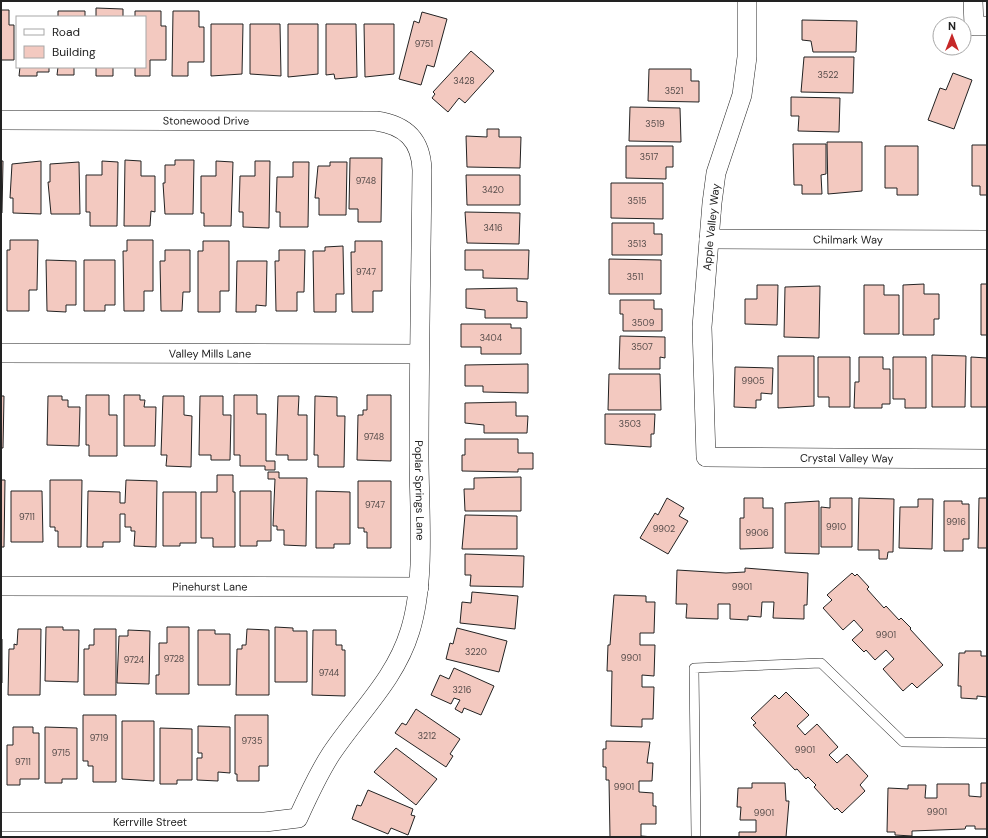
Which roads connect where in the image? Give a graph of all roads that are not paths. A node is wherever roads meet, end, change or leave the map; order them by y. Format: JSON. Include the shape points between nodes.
{"nodes":[{"id":1,"x":747,"y":1,"type":"edge"},
{"id":2,"x":973,"y":1,"type":"edge"},
{"id":3,"x":980,"y":26,"type":"edge"},
{"id":4,"x":1,"y":120,"type":"edge"},
{"id":5,"x":408,"y":133,"type":"joint"},
{"id":6,"x":709,"y":239,"type":"junction"},
{"id":7,"x":987,"y":240,"type":"edge"},
{"id":8,"x":1,"y":353,"type":"edge"},
{"id":9,"x":419,"y":354,"type":"junction"},
{"id":10,"x":706,"y":457,"type":"joint"},
{"id":11,"x":987,"y":459,"type":"edge"},
{"id":12,"x":1,"y":586,"type":"edge"},
{"id":13,"x":419,"y":587,"type":"junction"},
{"id":14,"x":987,"y":743,"type":"edge"},
{"id":15,"x":298,"y":818,"type":"joint"},
{"id":16,"x":1,"y":822,"type":"edge"},
{"id":17,"x":696,"y":837,"type":"edge"}],
"edges":[{"from":1,"to":6,"type":"street","name":"Apple Valley Way","via":[[742,95],[716,174]]},
{"from":2,"to":3,"type":"street"},
{"from":4,"to":5,"type":"street","name":"Stonewood Drive","via":[[376,121],[391,123]]},
{"from":5,"to":9,"type":"street","name":"Poplar Springs Lane","via":[[422,156]]},
{"from":6,"to":7,"type":"street","name":"Chilmark Way"},
{"from":6,"to":10,"type":"street","name":"Apple Valley Way","via":[[702,327]]},
{"from":8,"to":9,"type":"street","name":"Valley Mills Lane"},
{"from":9,"to":13,"type":"street","name":"Poplar Springs Lane"},
{"from":10,"to":11,"type":"street","name":"Crystal Valley Way"},
{"from":12,"to":13,"type":"street","name":"Pinehurst Lane"},
{"from":13,"to":15,"type":"street","name":"Poplar Springs Lane","via":[[410,631],[395,668],[367,709],[331,753]]},
{"from":14,"to":17,"type":"lane","via":[[903,742],[821,663],[694,668]]},
{"from":15,"to":16,"type":"street","name":"Kerrville Street","via":[[265,822]]}]}
